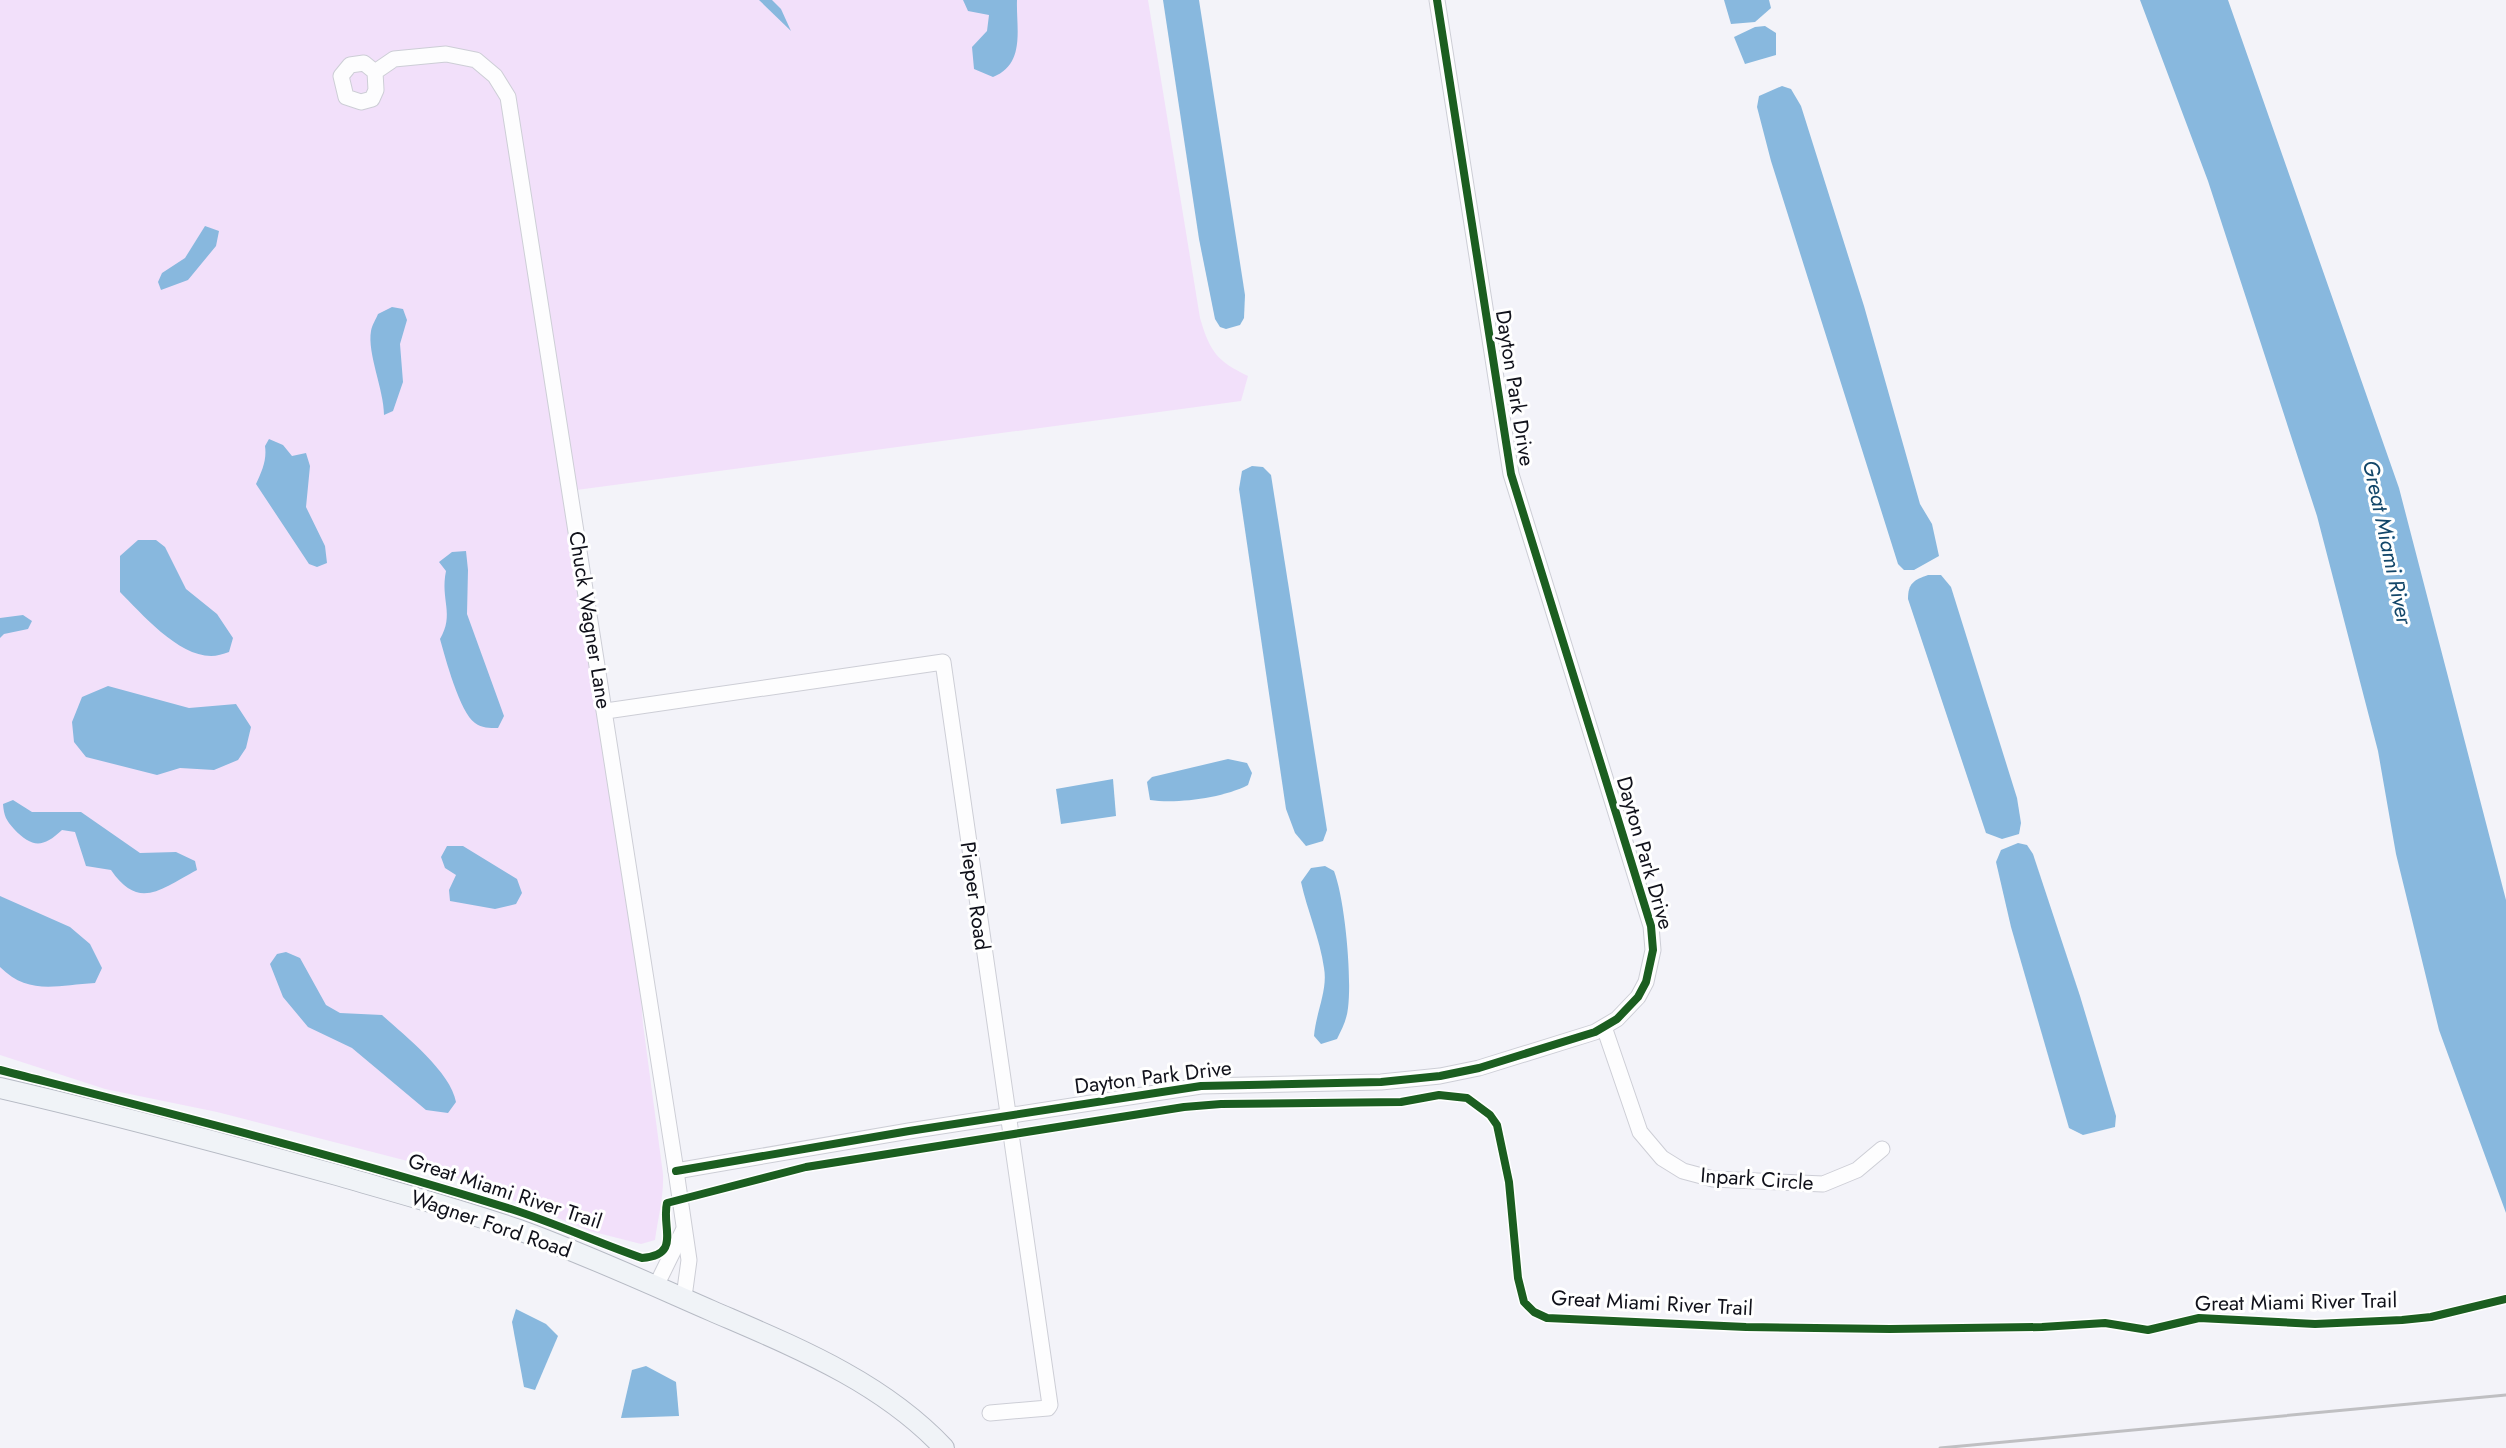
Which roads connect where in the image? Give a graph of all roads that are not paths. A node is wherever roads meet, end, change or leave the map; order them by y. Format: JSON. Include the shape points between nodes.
{"nodes":[{"id":1,"x":1437,"y":0,"type":"edge"},
{"id":2,"x":375,"y":72,"type":"dead end"},
{"id":3,"x":606,"y":711,"type":"junction"},
{"id":4,"x":1604,"y":1027,"type":"junction"},
{"id":5,"x":0,"y":1088,"type":"edge"},
{"id":6,"x":1008,"y":1115,"type":"junction"},
{"id":7,"x":1882,"y":1149,"type":"dead end"},
{"id":8,"x":676,"y":1171,"type":"junction"},
{"id":9,"x":683,"y":1230,"type":"junction"},
{"id":10,"x":656,"y":1286,"type":"junction"},
{"id":11,"x":684,"y":1297,"type":"junction"},
{"id":12,"x":990,"y":1413,"type":"dead end"},
{"id":13,"x":944,"y":1448,"type":"edge"}],
"edges":[{"from":1,"to":4,"type":"street","name":"Dayton Park Drive","via":[[1510,474],[1653,938],[1651,967],[1638,997]]},
{"from":2,"to":3,"type":"street","name":"Chuck Wagner Lane","via":[[394,59],[446,54],[476,60],[495,76],[508,97]]},
{"from":3,"to":6,"type":"street","name":"Pieper Road","via":[[943,662]]},
{"from":3,"to":8,"type":"street","name":"Chuck Wagner Lane"},
{"from":4,"to":6,"type":"street","name":"Dayton Park Drive","via":[[1490,1065],[1440,1076],[1381,1082],[1201,1086]]},
{"from":4,"to":7,"type":"street","name":"Inpark Circle","via":[[1640,1132],[1662,1158],[1683,1171],[1713,1179],[1822,1184],[1857,1170]]},
{"from":5,"to":10,"type":"main road","name":"Wagner Ford Road","via":[[208,1140],[440,1205],[528,1234]]},
{"from":6,"to":8,"type":"street","name":"Dayton Park Drive"},
{"from":6,"to":12,"type":"street","name":"Pieper Road","via":[[1050,1405]]},
{"from":8,"to":9,"type":"street","name":"Chuck Wagner Lane"},
{"from":9,"to":10,"type":"street"},
{"from":9,"to":11,"type":"street","name":"Chuck Wagner Lane","via":[[689,1260]]},
{"from":10,"to":11,"type":"main road","name":"Wagner Ford Road"},
{"from":11,"to":13,"type":"main road","name":"Wagner Ford Road","via":[[842,1370],[901,1409]]}]}
